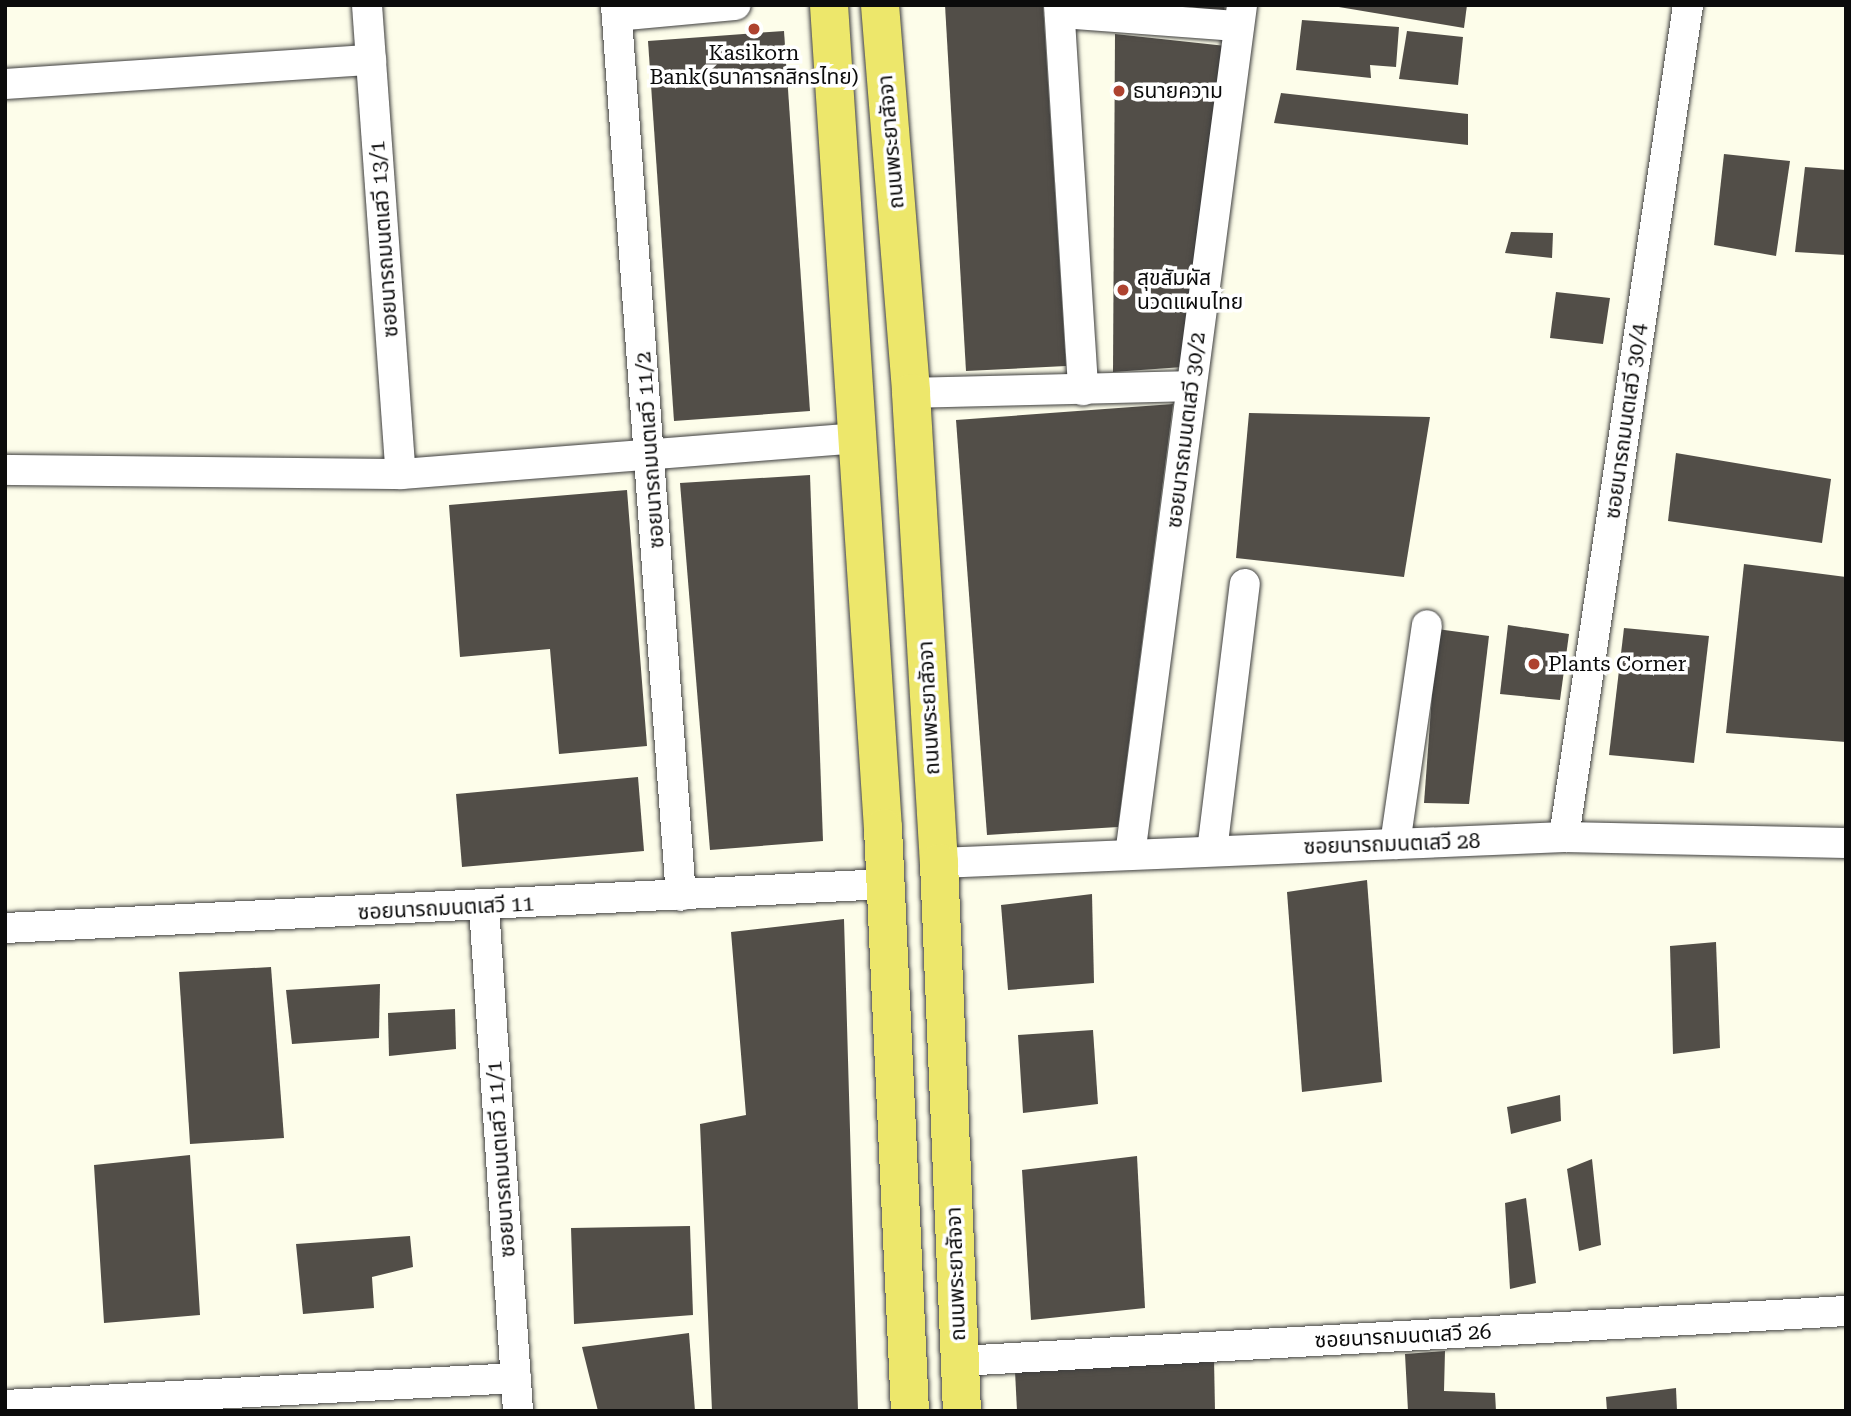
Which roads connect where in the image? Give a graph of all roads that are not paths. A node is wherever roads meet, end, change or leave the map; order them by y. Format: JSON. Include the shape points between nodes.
{"nodes":[{"id":1,"x":367,"y":5,"type":"edge"},
{"id":2,"x":735,"y":5,"type":"edge"},
{"id":3,"x":828,"y":5,"type":"edge"},
{"id":4,"x":880,"y":5,"type":"edge"},
{"id":5,"x":1688,"y":5,"type":"edge"},
{"id":6,"x":1060,"y":9,"type":"edge"},
{"id":7,"x":616,"y":11,"type":"edge"},
{"id":8,"x":1240,"y":16,"type":"edge"},
{"id":9,"x":371,"y":60,"type":"junction"},
{"id":10,"x":5,"y":84,"type":"edge"},
{"id":11,"x":1191,"y":386,"type":"junction"},
{"id":12,"x":1083,"y":390,"type":"junction"},
{"id":13,"x":911,"y":393,"type":"junction"},
{"id":14,"x":857,"y":438,"type":"junction"},
{"id":15,"x":651,"y":455,"type":"junction"},
{"id":16,"x":5,"y":470,"type":"edge"},
{"id":17,"x":401,"y":474,"type":"junction"},
{"id":18,"x":1245,"y":584,"type":"dead end"},
{"id":19,"x":1427,"y":625,"type":"dead end"},
{"id":20,"x":936,"y":823,"type":"junction"},
{"id":21,"x":883,"y":828,"type":"junction"},
{"id":22,"x":1564,"y":837,"type":"junction"},
{"id":23,"x":1846,"y":843,"type":"edge"},
{"id":24,"x":1395,"y":844,"type":"junction"},
{"id":25,"x":1212,"y":851,"type":"junction"},
{"id":26,"x":1130,"y":855,"type":"junction"},
{"id":27,"x":939,"y":863,"type":"junction"},
{"id":28,"x":886,"y":884,"type":"junction"},
{"id":29,"x":681,"y":896,"type":"junction"},
{"id":30,"x":484,"y":907,"type":"junction"},
{"id":31,"x":5,"y":928,"type":"edge"},
{"id":32,"x":942,"y":942,"type":"junction"},
{"id":33,"x":889,"y":943,"type":"junction"},
{"id":34,"x":1846,"y":1311,"type":"edge"},
{"id":35,"x":960,"y":1361,"type":"junction"},
{"id":36,"x":516,"y":1378,"type":"junction"},
{"id":37,"x":5,"y":1405,"type":"edge"},
{"id":38,"x":518,"y":1411,"type":"edge"},
{"id":39,"x":910,"y":1411,"type":"edge"},
{"id":40,"x":962,"y":1411,"type":"edge"}],
"edges":[{"from":1,"to":9,"type":"street","name":"ซอยนารถมนตเสวี 13/1"},
{"from":2,"to":7,"type":"street"},
{"from":3,"to":14,"type":"main road"},
{"from":4,"to":13,"type":"main road","name":"ถนนพระยาสัจจา"},
{"from":5,"to":22,"type":"street","name":"ซอยนารถมนตเสวี 30/4"},
{"from":6,"to":8,"type":"street"},
{"from":6,"to":12,"type":"street"},
{"from":7,"to":15,"type":"street","name":"ซอยนารถมนตเสวี 11/2"},
{"from":8,"to":11,"type":"street","name":"ซอยนารถมนตเสวี 30/2"},
{"from":9,"to":10,"type":"street"},
{"from":9,"to":17,"type":"street","name":"ซอยนารถมนตเสวี 13/1"},
{"from":11,"to":12,"type":"street"},
{"from":11,"to":26,"type":"street","name":"ซอยนารถมนตเสวี 30/2"},
{"from":12,"to":13,"type":"street"},
{"from":13,"to":20,"type":"main road","name":"ถนนพระยาสัจจา"},
{"from":14,"to":15,"type":"street"},
{"from":14,"to":21,"type":"main road"},
{"from":15,"to":17,"type":"street"},
{"from":15,"to":29,"type":"street","name":"ซอยนารถมนตเสวี 11/2"},
{"from":16,"to":17,"type":"street"},
{"from":18,"to":25,"type":"street"},
{"from":19,"to":24,"type":"street"},
{"from":20,"to":21,"type":"main road"},
{"from":20,"to":27,"type":"main road","name":"ถนนพระยาสัจจา"},
{"from":21,"to":28,"type":"main road"},
{"from":22,"to":23,"type":"street","name":"ซอยนารถมนตเสวี 28"},
{"from":22,"to":24,"type":"street","name":"ซอยนารถมนตเสวี 28"},
{"from":24,"to":25,"type":"street","name":"ซอยนารถมนตเสวี 28"},
{"from":25,"to":26,"type":"street","name":"ซอยนารถมนตเสวี 28"},
{"from":26,"to":27,"type":"street","name":"ซอยนารถมนตเสวี 28"},
{"from":27,"to":32,"type":"main road","name":"ถนนพระยาสัจจา"},
{"from":28,"to":29,"type":"street","name":"ซอยนารถมนตเสวี 11"},
{"from":28,"to":33,"type":"main road"},
{"from":29,"to":30,"type":"street","name":"ซอยนารถมนตเสวี 11"},
{"from":30,"to":31,"type":"street","name":"ซอยนารถมนตเสวี 11"},
{"from":30,"to":36,"type":"street","name":"ซอยนารถมนตเสวี 11/1"},
{"from":32,"to":33,"type":"main road"},
{"from":32,"to":35,"type":"main road","name":"ถนนพระยาสัจจา"},
{"from":33,"to":39,"type":"main road"},
{"from":34,"to":35,"type":"street","name":"ซอยนารถมนตเสวี 26"},
{"from":35,"to":40,"type":"main road","name":"ถนนพระยาสัจจา"},
{"from":36,"to":37,"type":"street"},
{"from":36,"to":38,"type":"street","name":"ซอยนารถมนตเสวี 11/1"}]}
